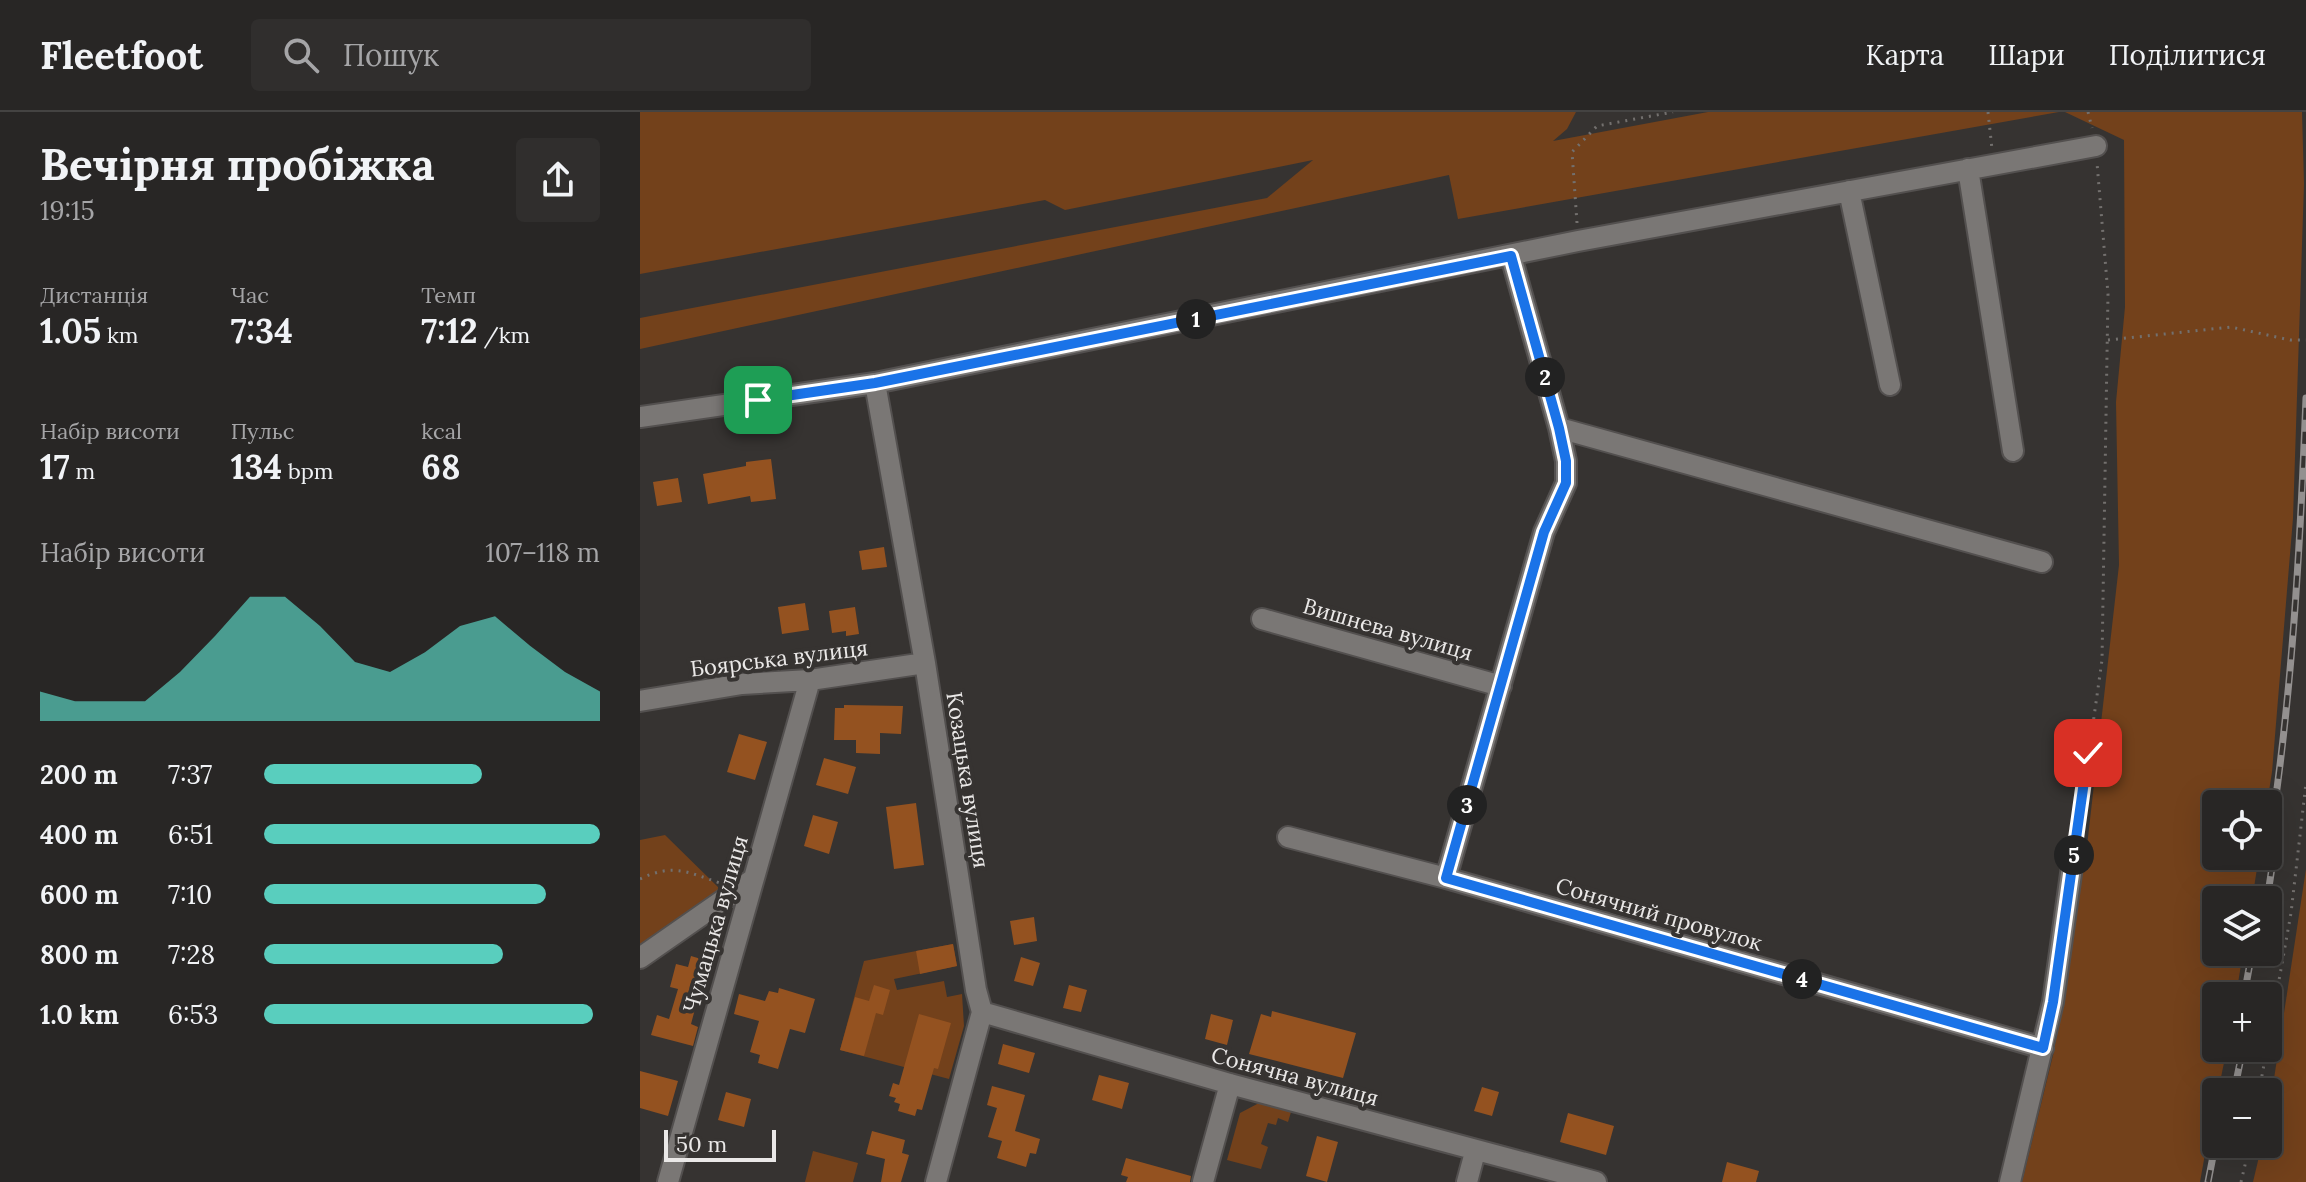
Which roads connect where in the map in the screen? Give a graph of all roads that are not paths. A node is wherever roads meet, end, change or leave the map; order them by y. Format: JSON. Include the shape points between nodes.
{"nodes":[{"id":1,"x":2096,"y":146,"type":"road end"},
{"id":2,"x":1968,"y":169,"type":"junction"},
{"id":3,"x":1849,"y":191,"type":"junction"},
{"id":4,"x":1511,"y":256,"type":"junction"},
{"id":5,"x":875,"y":383,"type":"junction"},
{"id":6,"x":1890,"y":385,"type":"dead end"},
{"id":7,"x":640,"y":417,"type":"edge"},
{"id":8,"x":1559,"y":428,"type":"junction"},
{"id":9,"x":2013,"y":451,"type":"dead end"},
{"id":10,"x":2042,"y":562,"type":"dead end"},
{"id":11,"x":1262,"y":619,"type":"dead end"},
{"id":12,"x":925,"y":663,"type":"junction"},
{"id":13,"x":810,"y":680,"type":"junction"},
{"id":14,"x":1501,"y":686,"type":"junction"},
{"id":15,"x":640,"y":701,"type":"edge"},
{"id":16,"x":1288,"y":837,"type":"dead end"},
{"id":17,"x":2075,"y":845,"type":"road end"},
{"id":18,"x":1446,"y":878,"type":"junction"},
{"id":19,"x":745,"y":884,"type":"junction"},
{"id":20,"x":640,"y":958,"type":"edge"},
{"id":21,"x":982,"y":1012,"type":"junction"},
{"id":22,"x":2043,"y":1048,"type":"junction"},
{"id":23,"x":1230,"y":1084,"type":"junction"},
{"id":24,"x":1475,"y":1152,"type":"junction"},
{"id":25,"x":668,"y":1182,"type":"edge"},
{"id":26,"x":936,"y":1182,"type":"edge"},
{"id":27,"x":1203,"y":1182,"type":"edge"},
{"id":28,"x":1467,"y":1182,"type":"edge"},
{"id":29,"x":1596,"y":1182,"type":"edge"},
{"id":30,"x":2010,"y":1182,"type":"edge"}],
"edges":[{"from":1,"to":2,"type":"street"},
{"from":2,"to":3,"type":"street"},
{"from":2,"to":9,"type":"street"},
{"from":3,"to":4,"type":"street"},
{"from":3,"to":6,"type":"street"},
{"from":4,"to":5,"type":"street"},
{"from":4,"to":8,"type":"street"},
{"from":5,"to":7,"type":"street"},
{"from":5,"to":12,"type":"street","name":"Козацька вулиця"},
{"from":8,"to":10,"type":"street"},
{"from":8,"to":14,"type":"street","via":[[1566,483],[1544,532]]},
{"from":11,"to":14,"type":"street","name":"Вишнева вулиця"},
{"from":12,"to":13,"type":"street","name":"Боярська вулиця"},
{"from":12,"to":21,"type":"street","name":"Козацька вулиця"},
{"from":13,"to":15,"type":"street","name":"Боярська вулиця","via":[[742,684]]},
{"from":13,"to":19,"type":"street","name":"Чумацька вулиця"},
{"from":14,"to":18,"type":"street"},
{"from":16,"to":18,"type":"street","name":"Сонячний провулок"},
{"from":17,"to":22,"type":"street"},
{"from":18,"to":22,"type":"street","name":"Сонячний провулок"},
{"from":19,"to":20,"type":"street"},
{"from":19,"to":25,"type":"street","name":"Чумацька вулиця"},
{"from":21,"to":23,"type":"street","name":"Сонячна вулиця"},
{"from":21,"to":26,"type":"street","name":"Козацька вулиця"},
{"from":22,"to":30,"type":"street"},
{"from":23,"to":24,"type":"street","name":"Сонячна вулиця"},
{"from":23,"to":27,"type":"street"},
{"from":24,"to":28,"type":"street"},
{"from":24,"to":29,"type":"street","name":"Сонячна вулиця"}]}
